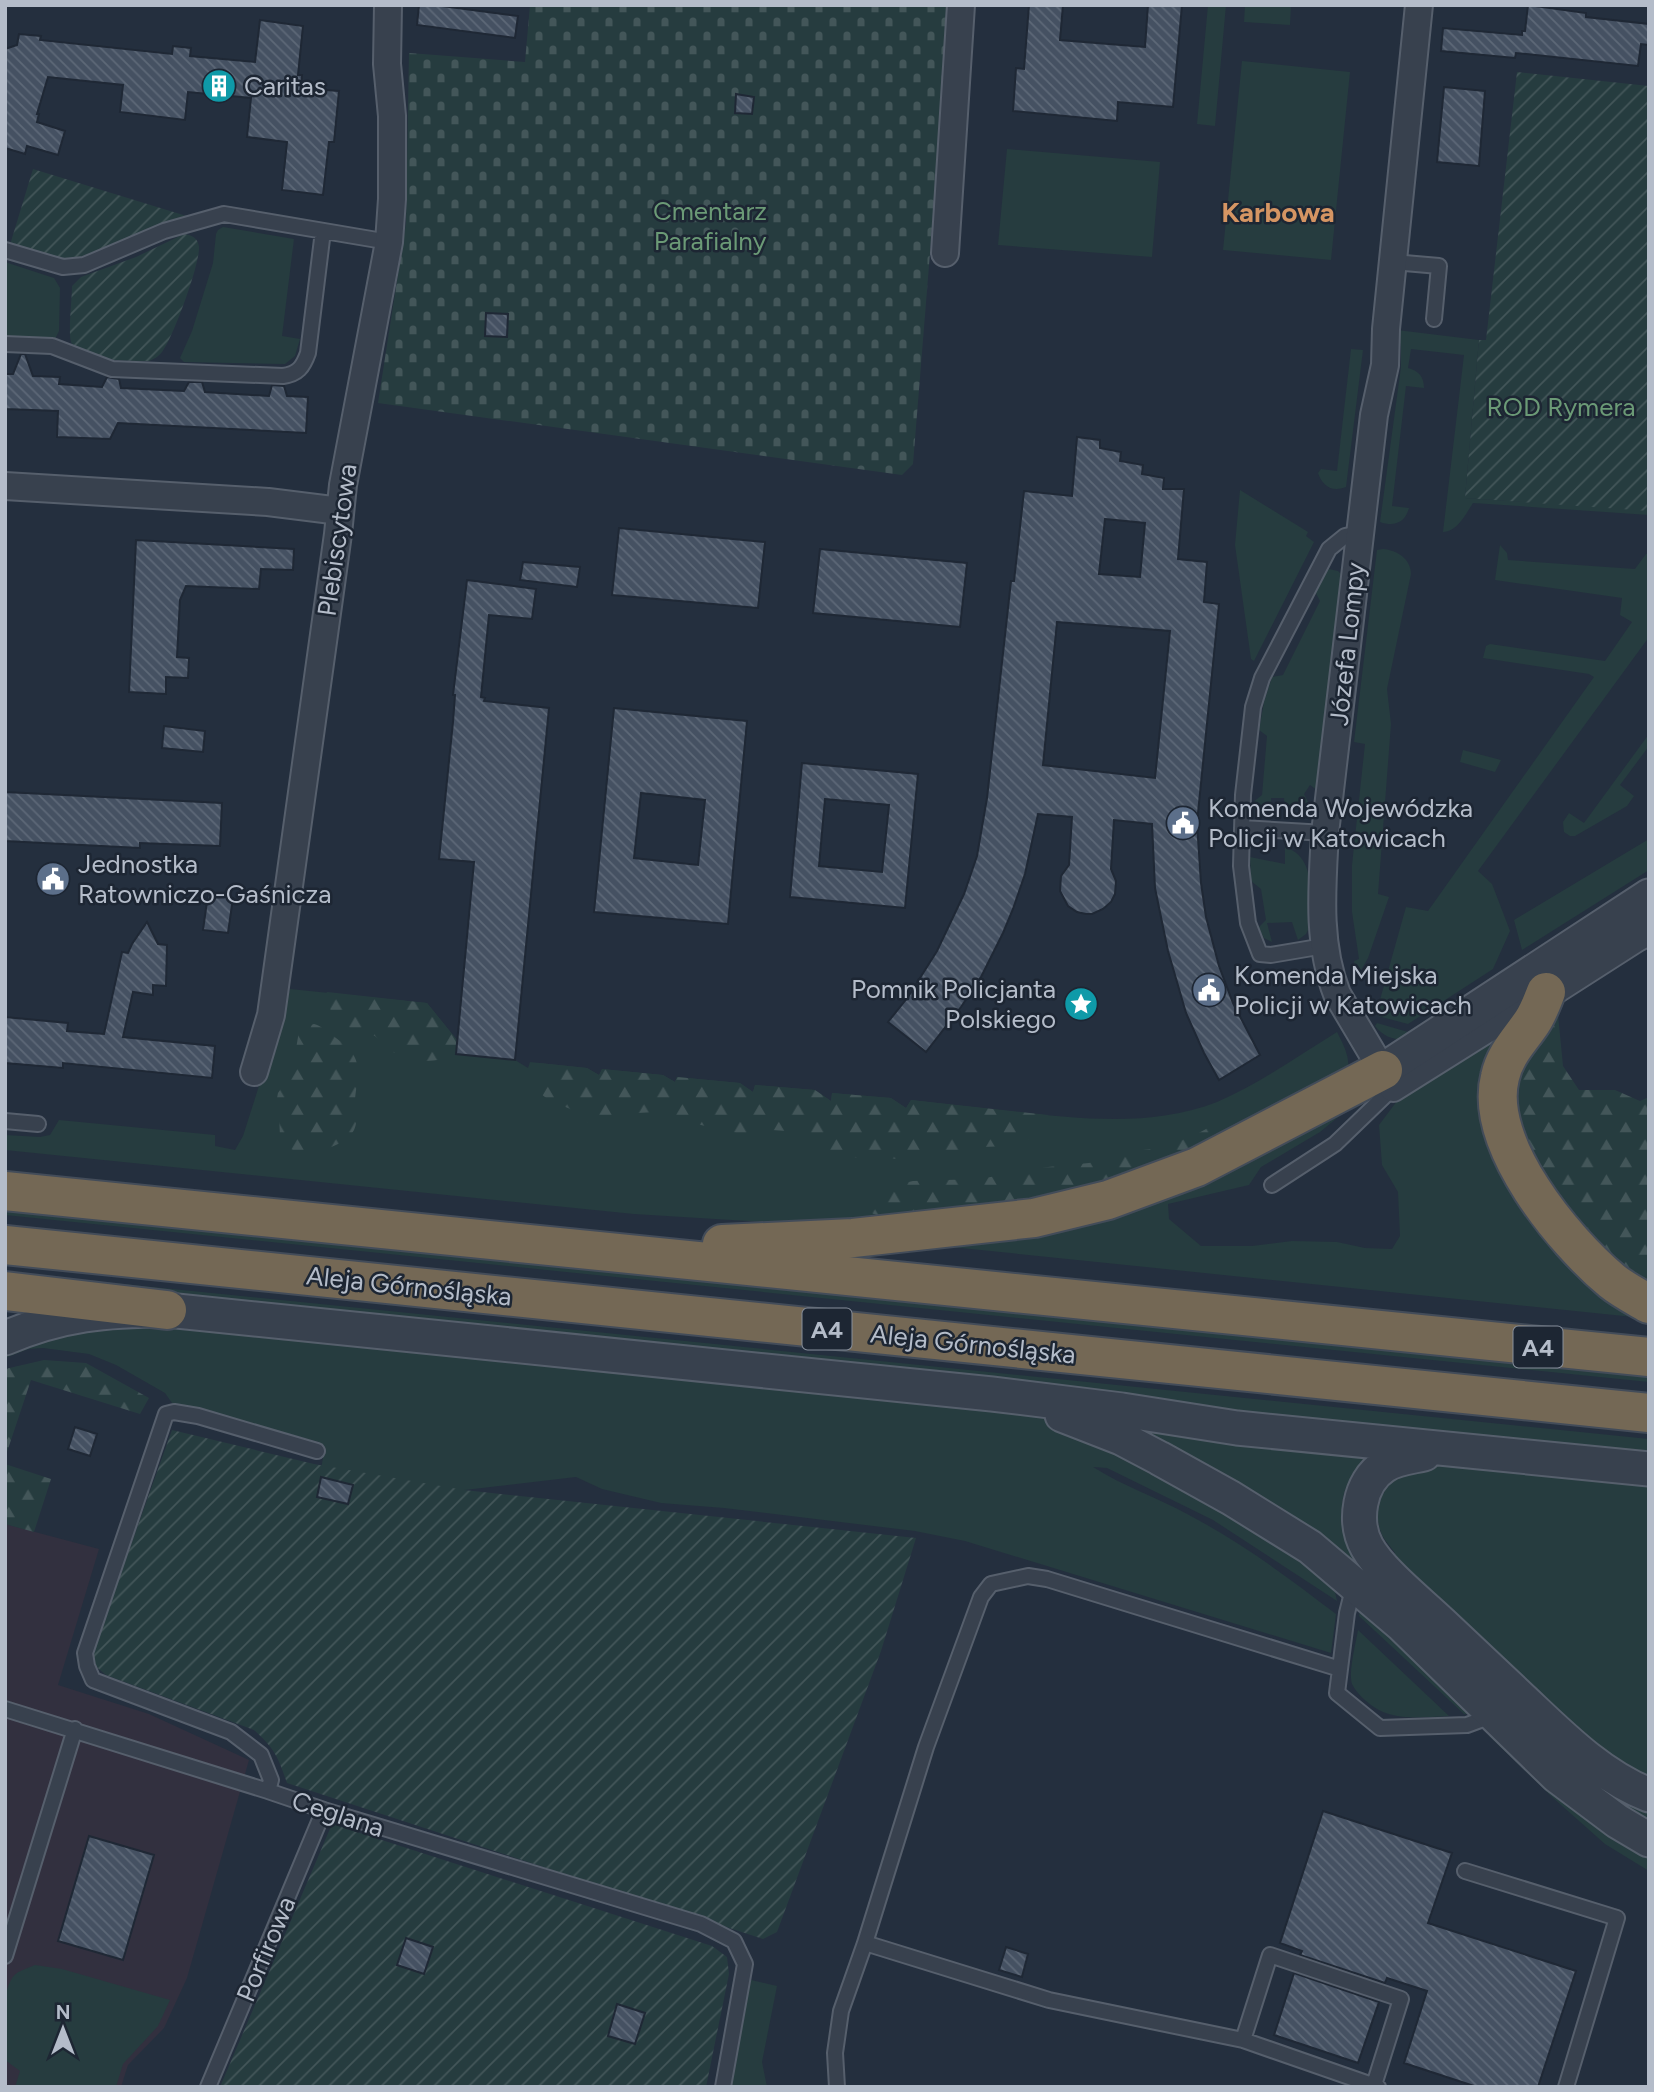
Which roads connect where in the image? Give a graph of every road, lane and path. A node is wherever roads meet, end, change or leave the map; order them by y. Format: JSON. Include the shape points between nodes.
{"nodes":[{"id":1,"x":388,"y":5,"type":"edge"},
{"id":2,"x":961,"y":5,"type":"edge"},
{"id":3,"x":1419,"y":5,"type":"edge"},
{"id":4,"x":323,"y":231,"type":"junction"},
{"id":5,"x":389,"y":242,"type":"junction"},
{"id":6,"x":5,"y":250,"type":"edge"},
{"id":7,"x":945,"y":253,"type":"dead end"},
{"id":8,"x":1393,"y":262,"type":"junction"},
{"id":9,"x":1434,"y":319,"type":"dead end"},
{"id":10,"x":5,"y":344,"type":"edge"},
{"id":11,"x":5,"y":486,"type":"edge"},
{"id":12,"x":340,"y":511,"type":"junction"},
{"id":13,"x":1359,"y":533,"type":"junction"},
{"id":14,"x":1242,"y":828,"type":"junction"},
{"id":15,"x":1325,"y":834,"type":"junction"},
{"id":16,"x":1649,"y":896,"type":"edge"},
{"id":17,"x":1644,"y":933,"type":"edge"},
{"id":18,"x":1324,"y":946,"type":"junction"},
{"id":19,"x":1546,"y":992,"type":"junction"},
{"id":20,"x":254,"y":1072,"type":"dead end"},
{"id":21,"x":1388,"y":1079,"type":"junction"},
{"id":22,"x":5,"y":1121,"type":"edge"},
{"id":23,"x":38,"y":1124,"type":"dead end"},
{"id":24,"x":1272,"y":1185,"type":"dead end"},
{"id":25,"x":5,"y":1191,"type":"edge"},
{"id":26,"x":5,"y":1245,"type":"edge"},
{"id":27,"x":584,"y":1249,"type":"junction"},
{"id":28,"x":5,"y":1291,"type":"edge"},
{"id":29,"x":1649,"y":1304,"type":"edge"},
{"id":30,"x":167,"y":1310,"type":"junction"},
{"id":31,"x":5,"y":1338,"type":"edge"},
{"id":32,"x":1649,"y":1357,"type":"edge"},
{"id":33,"x":992,"y":1394,"type":"junction"},
{"id":34,"x":1649,"y":1413,"type":"edge"},
{"id":35,"x":1451,"y":1450,"type":"junction"},
{"id":36,"x":317,"y":1451,"type":"dead end"},
{"id":37,"x":1649,"y":1469,"type":"edge"},
{"id":38,"x":1354,"y":1583,"type":"junction"},
{"id":39,"x":1340,"y":1669,"type":"junction"},
{"id":40,"x":5,"y":1709,"type":"edge"},
{"id":41,"x":1496,"y":1714,"type":"junction"},
{"id":42,"x":75,"y":1729,"type":"junction"},
{"id":43,"x":268,"y":1791,"type":"junction"},
{"id":44,"x":1649,"y":1795,"type":"edge"},
{"id":45,"x":324,"y":1810,"type":"junction"},
{"id":46,"x":1649,"y":1840,"type":"edge"},
{"id":47,"x":1465,"y":1871,"type":"dead end"},
{"id":48,"x":865,"y":1942,"type":"junction"},
{"id":49,"x":5,"y":1956,"type":"edge"},
{"id":50,"x":1243,"y":2040,"type":"junction"},
{"id":51,"x":1376,"y":2086,"type":"edge"},
{"id":52,"x":208,"y":2087,"type":"edge"},
{"id":53,"x":723,"y":2087,"type":"edge"},
{"id":54,"x":837,"y":2087,"type":"edge"},
{"id":55,"x":1566,"y":2087,"type":"edge"}],
"edges":[{"from":1,"to":5,"type":"street","name":"Plebiscytowa"},
{"from":2,"to":7,"type":"street"},
{"from":3,"to":8,"type":"street","name":"Józefa Lompy"},
{"from":4,"to":5,"type":"lane"},
{"from":4,"to":6,"type":"lane","via":[[224,214],[164,231],[84,265],[63,267]]},
{"from":4,"to":10,"type":"lane","via":[[308,352],[292,375],[112,369],[52,346]]},
{"from":5,"to":12,"type":"street","name":"Plebiscytowa"},
{"from":8,"to":9,"type":"lane","via":[[1439,266]]},
{"from":8,"to":13,"type":"street","name":"Józefa Lompy","via":[[1385,365]]},
{"from":11,"to":12,"type":"street","via":[[268,502]]},
{"from":12,"to":20,"type":"street","name":"Plebiscytowa","via":[[271,1015]]},
{"from":13,"to":14,"type":"lane","via":[[1329,549],[1262,678],[1253,707]]},
{"from":13,"to":15,"type":"street","name":"Józefa Lompy"},
{"from":14,"to":15,"type":"lane"},
{"from":14,"to":18,"type":"lane","via":[[1248,923],[1260,954]]},
{"from":15,"to":18,"type":"street","name":"Józefa Lompy"},
{"from":16,"to":21,"type":"street"},
{"from":17,"to":19,"type":"street"},
{"from":18,"to":21,"type":"street","name":"Józefa Lompy","via":[[1337,994]]},
{"from":19,"to":21,"type":"street"},
{"from":19,"to":29,"type":"highway","via":[[1534,1020],[1512,1047],[1499,1079],[1498,1100],[1507,1142],[1516,1164],[1573,1244],[1615,1283]]},
{"from":21,"to":24,"type":"lane","via":[[1335,1144]]},
{"from":21,"to":27,"type":"highway","via":[[1197,1167],[1108,1200],[1034,1218],[853,1238]]},
{"from":22,"to":23,"type":"lane"},
{"from":25,"to":27,"type":"highway","name":"Aleja Górnośląska","number":"A4"},
{"from":26,"to":34,"type":"highway","name":"Aleja Górnośląska","number":"A4"},
{"from":27,"to":32,"type":"highway","name":"Aleja Górnośląska","number":"A4"},
{"from":28,"to":30,"type":"highway"},
{"from":30,"to":31,"type":"street","via":[[80,1314]]},
{"from":30,"to":33,"type":"street"},
{"from":33,"to":35,"type":"street","via":[[1237,1428]]},
{"from":33,"to":38,"type":"street","via":[[1088,1425],[1159,1458],[1310,1547]]},
{"from":35,"to":37,"type":"street"},
{"from":35,"to":44,"type":"street","via":[[1382,1467],[1364,1490],[1361,1502],[1359,1517],[1367,1548],[1545,1721],[1620,1782]]},
{"from":36,"to":43,"type":"lane","name":"Ceglana","via":[[198,1416],[166,1414],[85,1653],[93,1680],[230,1732],[261,1755],[271,1780]]},
{"from":38,"to":39,"type":"lane"},
{"from":38,"to":41,"type":"street"},
{"from":39,"to":41,"type":"lane","via":[[1337,1693],[1380,1728],[1467,1725]]},
{"from":39,"to":48,"type":"lane","via":[[1047,1579],[1028,1576],[991,1584],[981,1597],[926,1747]]},
{"from":40,"to":42,"type":"lane"},
{"from":41,"to":46,"type":"street","via":[[1557,1776]]},
{"from":42,"to":43,"type":"lane"},
{"from":42,"to":49,"type":"lane"},
{"from":43,"to":45,"type":"lane","name":"Ceglana"},
{"from":45,"to":52,"type":"lane","name":"Porfirowa"},
{"from":45,"to":53,"type":"lane","name":"Ceglana","via":[[701,1924],[734,1941],[745,1964]]},
{"from":47,"to":55,"type":"lane","via":[[1617,1918]]},
{"from":48,"to":50,"type":"lane","via":[[1049,2000]]},
{"from":48,"to":54,"type":"lane","via":[[841,2011],[835,2053]]},
{"from":50,"to":51,"type":"lane"},
{"from":50,"to":51,"type":"lane","via":[[1270,1955],[1401,1999]]}]}
